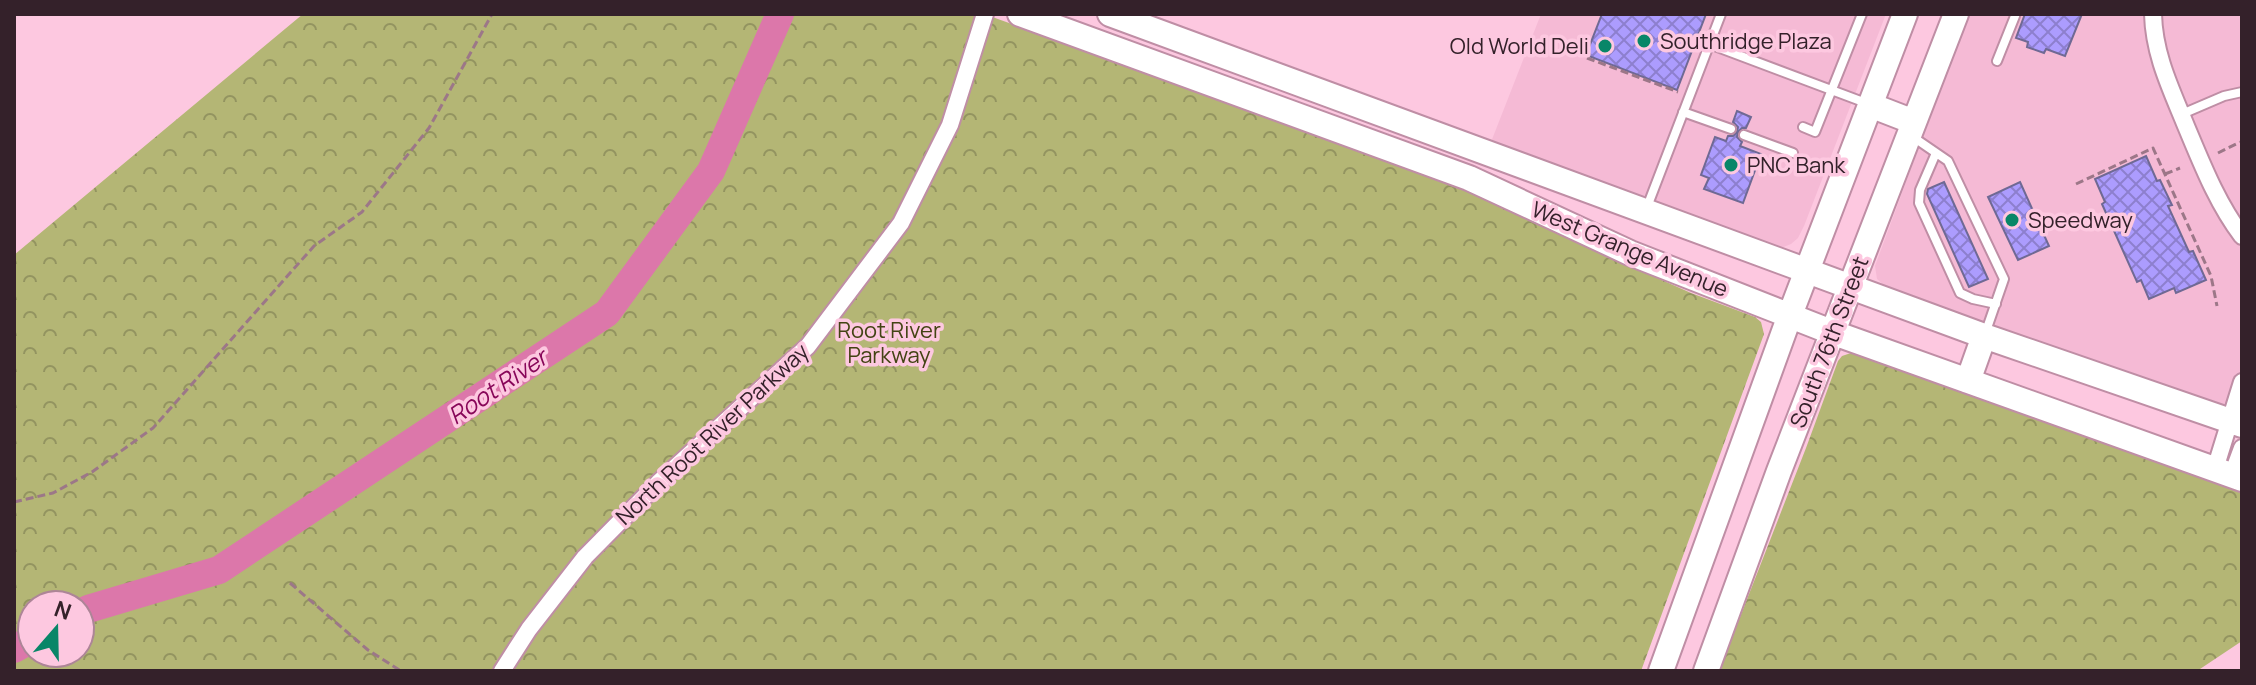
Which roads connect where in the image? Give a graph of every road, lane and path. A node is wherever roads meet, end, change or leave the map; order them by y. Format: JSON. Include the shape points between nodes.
{"nodes":[{"id":1,"x":492,"y":14,"type":"edge"},
{"id":2,"x":985,"y":14,"type":"edge"},
{"id":3,"x":1020,"y":14,"type":"edge"},
{"id":4,"x":1110,"y":14,"type":"edge"},
{"id":5,"x":1721,"y":14,"type":"edge"},
{"id":6,"x":1862,"y":14,"type":"edge"},
{"id":7,"x":1905,"y":14,"type":"edge"},
{"id":8,"x":1956,"y":14,"type":"edge"},
{"id":9,"x":2153,"y":14,"type":"edge"},
{"id":10,"x":2015,"y":16,"type":"dead end"},
{"id":11,"x":1709,"y":44,"type":"junction"},
{"id":12,"x":1587,"y":58,"type":"dead end"},
{"id":13,"x":1997,"y":61,"type":"dead end"},
{"id":14,"x":1683,"y":80,"type":"dead end"},
{"id":15,"x":1832,"y":91,"type":"junction"},
{"id":16,"x":2242,"y":92,"type":"edge"},
{"id":17,"x":1870,"y":105,"type":"junction"},
{"id":18,"x":1683,"y":112,"type":"junction"},
{"id":19,"x":2181,"y":114,"type":"junction"},
{"id":20,"x":1803,"y":127,"type":"dead end"},
{"id":21,"x":1912,"y":128,"type":"junction"},
{"id":22,"x":1731,"y":129,"type":"dead end"},
{"id":23,"x":1744,"y":135,"type":"dead end"},
{"id":24,"x":2240,"y":142,"type":"edge"},
{"id":25,"x":1793,"y":153,"type":"dead end"},
{"id":26,"x":1936,"y":153,"type":"junction"},
{"id":27,"x":2218,"y":153,"type":"dead end"},
{"id":28,"x":2180,"y":168,"type":"dead end"},
{"id":29,"x":2165,"y":174,"type":"junction"},
{"id":30,"x":2076,"y":184,"type":"dead end"},
{"id":31,"x":1645,"y":211,"type":"junction"},
{"id":32,"x":2242,"y":236,"type":"edge"},
{"id":33,"x":1630,"y":253,"type":"junction"},
{"id":34,"x":1807,"y":270,"type":"junction"},
{"id":35,"x":1851,"y":287,"type":"junction"},
{"id":36,"x":1996,"y":304,"type":"junction"},
{"id":37,"x":2217,"y":306,"type":"dead end"},
{"id":38,"x":1790,"y":315,"type":"junction"},
{"id":39,"x":1834,"y":333,"type":"junction"},
{"id":40,"x":1984,"y":336,"type":"junction"},
{"id":41,"x":1968,"y":381,"type":"junction"},
{"id":42,"x":2242,"y":382,"type":"edge"},
{"id":43,"x":2236,"y":423,"type":"edge"},
{"id":44,"x":2242,"y":448,"type":"edge"},
{"id":45,"x":1738,"y":457,"type":"junction"},
{"id":46,"x":1779,"y":471,"type":"junction"},
{"id":47,"x":2230,"y":475,"type":"edge"},
{"id":48,"x":14,"y":502,"type":"edge"},
{"id":49,"x":290,"y":583,"type":"dead end"},
{"id":50,"x":401,"y":671,"type":"edge"},
{"id":51,"x":502,"y":671,"type":"edge"},
{"id":52,"x":1661,"y":671,"type":"edge"},
{"id":53,"x":1706,"y":671,"type":"edge"}],
"edges":[{"from":1,"to":48,"type":"path","via":[[429,128],[362,212],[314,246],[153,428],[53,493]]},
{"from":2,"to":51,"type":"street","name":"North Root River Parkway","via":[[950,125],[901,223],[808,346],[585,557]]},
{"from":3,"to":33,"type":"street","name":"West Grange Avenue","via":[[1469,178]]},
{"from":4,"to":31,"type":"street","name":"West Grange Avenue"},
{"from":5,"to":11,"type":"lane"},
{"from":6,"to":15,"type":"lane"},
{"from":7,"to":17,"type":"street","name":"South 76th Street"},
{"from":8,"to":21,"type":"street","name":"South 76th Street"},
{"from":9,"to":19,"type":"street","via":[[2157,54]]},
{"from":10,"to":13,"type":"lane"},
{"from":11,"to":15,"type":"lane"},
{"from":11,"to":18,"type":"lane"},
{"from":12,"to":14,"type":"path","via":[[1678,93]]},
{"from":15,"to":17,"type":"lane"},
{"from":15,"to":20,"type":"lane","via":[[1815,132]]},
{"from":16,"to":19,"type":"lane"},
{"from":17,"to":21,"type":"street"},
{"from":17,"to":34,"type":"street","name":"South 76th Street"},
{"from":18,"to":22,"type":"lane"},
{"from":18,"to":31,"type":"lane"},
{"from":19,"to":32,"type":"street","via":[[2229,219]]},
{"from":21,"to":26,"type":"lane"},
{"from":21,"to":35,"type":"street","name":"South 76th Street"},
{"from":23,"to":25,"type":"lane"},
{"from":24,"to":27,"type":"path"},
{"from":26,"to":36,"type":"lane","via":[[1948,161],[2004,279]]},
{"from":26,"to":36,"type":"lane","via":[[1919,203],[1960,293]]},
{"from":28,"to":29,"type":"path"},
{"from":29,"to":30,"type":"path","via":[[2153,148]]},
{"from":29,"to":37,"type":"path","via":[[2211,276]]},
{"from":31,"to":33,"type":"street"},
{"from":31,"to":34,"type":"street","name":"West Grange Avenue"},
{"from":33,"to":38,"type":"street","name":"West Grange Avenue"},
{"from":34,"to":35,"type":"street","name":"West Grange Avenue"},
{"from":34,"to":38,"type":"street","name":"South 76th Street"},
{"from":35,"to":39,"type":"street","name":"South 76th Street"},
{"from":35,"to":40,"type":"street","name":"West Grange Avenue"},
{"from":36,"to":40,"type":"lane"},
{"from":38,"to":39,"type":"street","name":"West Grange Avenue"},
{"from":38,"to":45,"type":"street","name":"South 76th Street"},
{"from":39,"to":41,"type":"street","name":"West Grange Avenue"},
{"from":39,"to":46,"type":"street","name":"South 76th Street"},
{"from":40,"to":41,"type":"street"},
{"from":40,"to":43,"type":"street","name":"West Grange Avenue"},
{"from":41,"to":47,"type":"street","name":"West Grange Avenue"},
{"from":42,"to":43,"type":"street"},
{"from":43,"to":47,"type":"street"},
{"from":44,"to":47,"type":"street"},
{"from":45,"to":46,"type":"street"},
{"from":45,"to":52,"type":"street","name":"South 76th Street"},
{"from":46,"to":53,"type":"street","name":"South 76th Street"},
{"from":49,"to":50,"type":"path","via":[[368,650]]}]}
